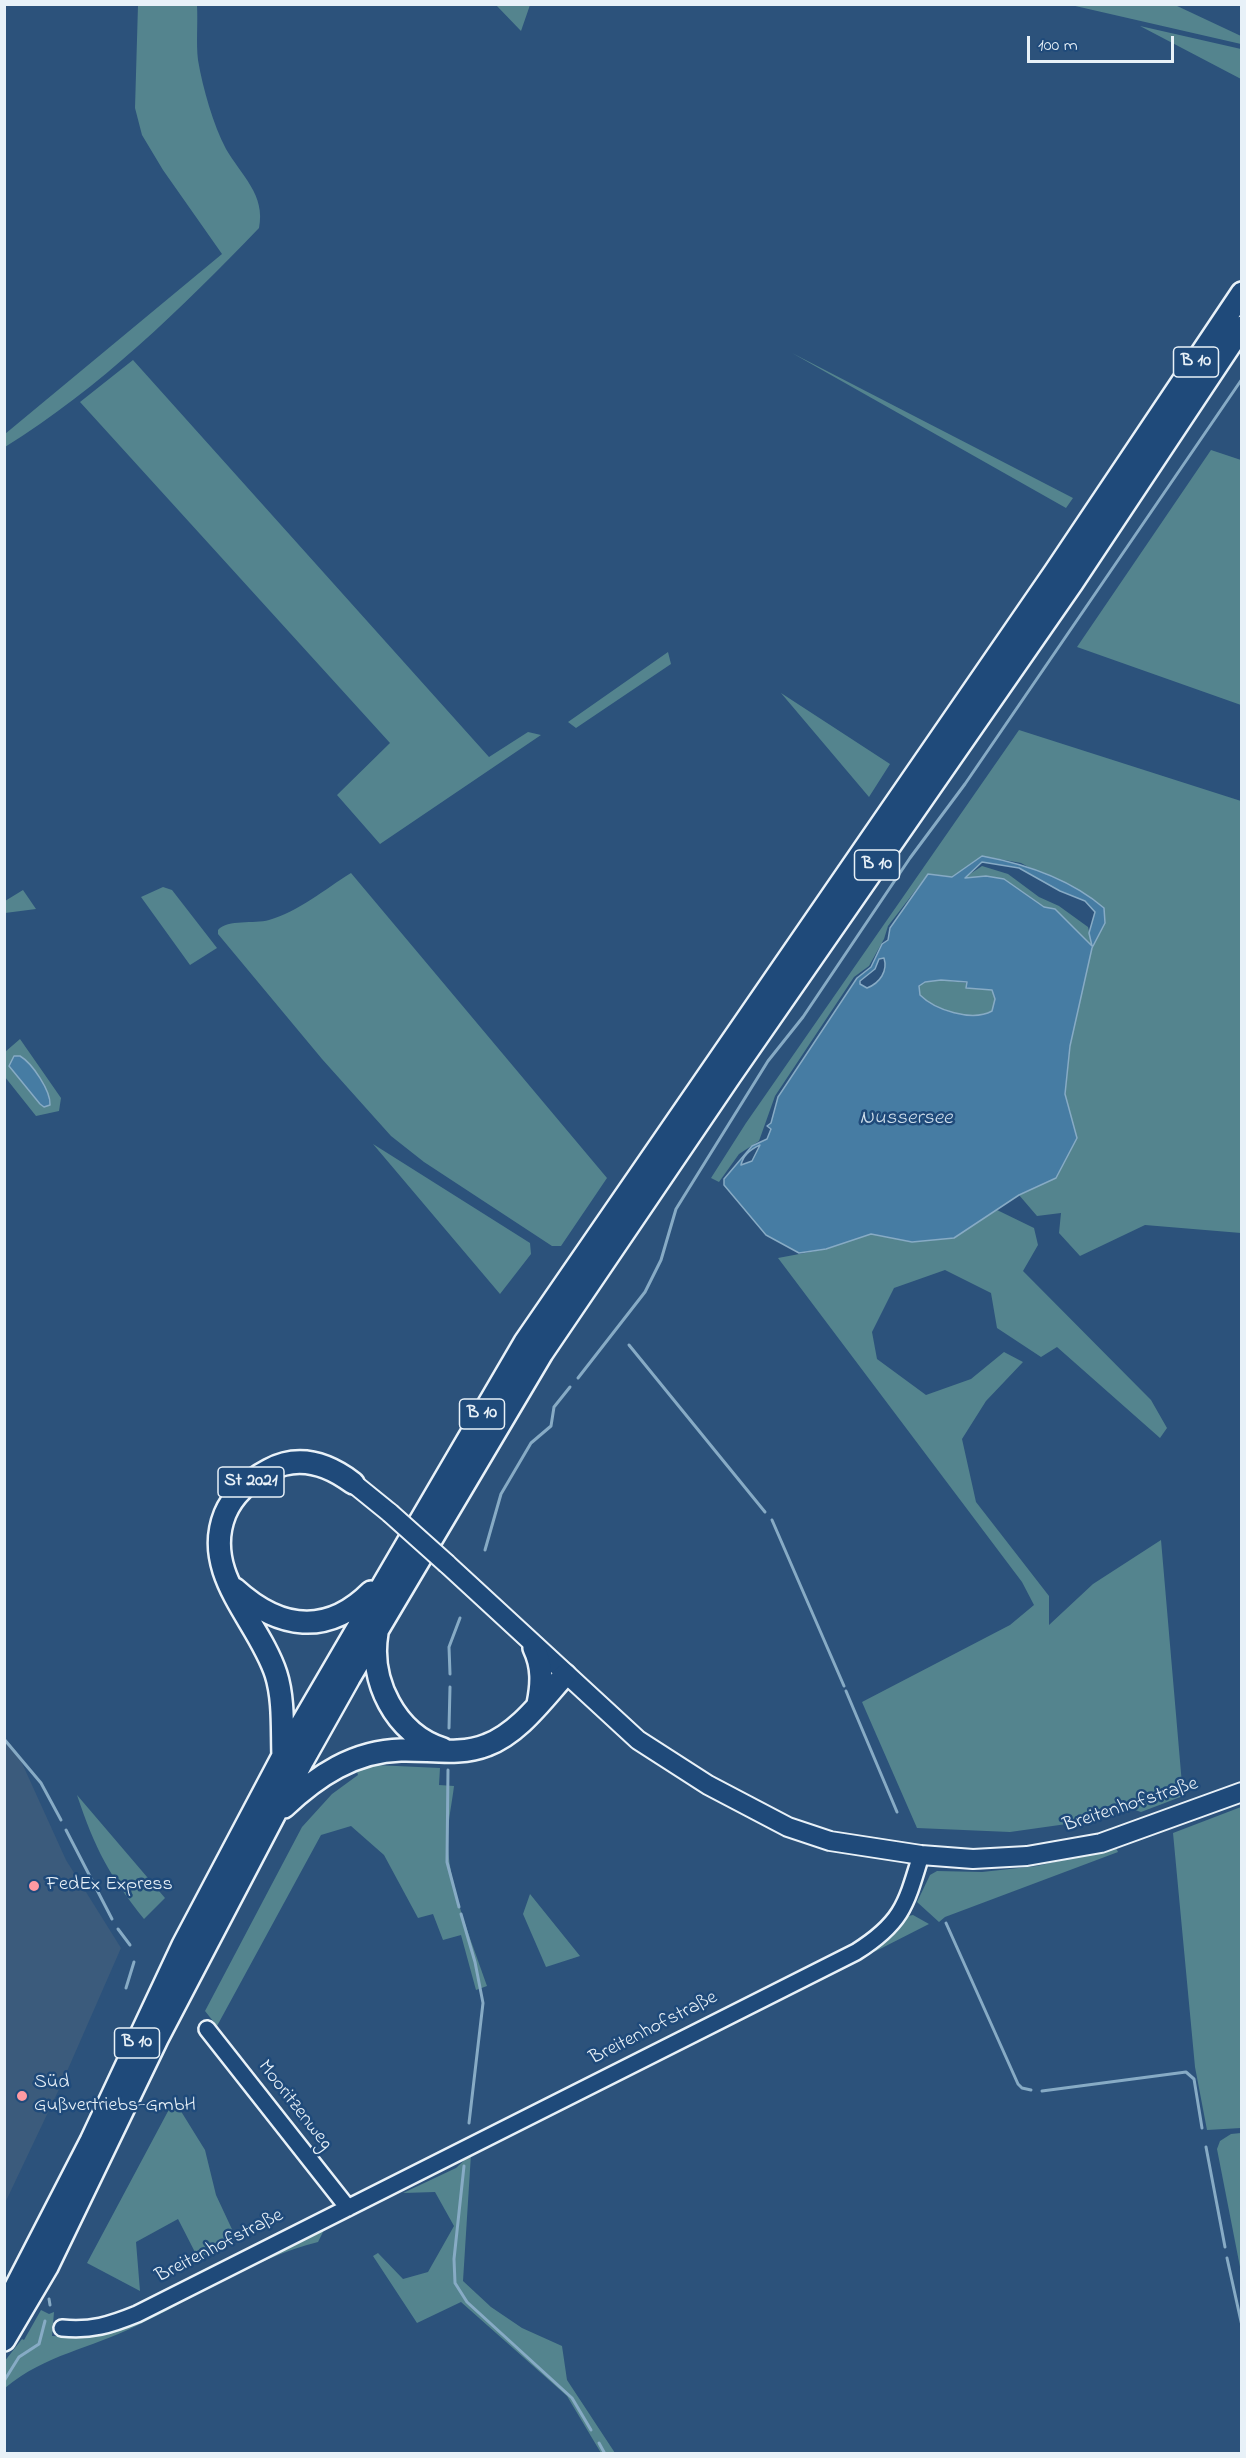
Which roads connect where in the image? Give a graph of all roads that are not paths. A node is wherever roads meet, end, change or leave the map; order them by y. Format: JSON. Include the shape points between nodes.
{"nodes":[{"id":1,"x":1242,"y":293,"type":"edge"},
{"id":2,"x":1242,"y":327,"type":"edge"},
{"id":3,"x":353,"y":1483,"type":"joint"},
{"id":4,"x":391,"y":1569,"type":"junction"},
{"id":5,"x":228,"y":1583,"type":"junction"},
{"id":6,"x":377,"y":1629,"type":"junction"},
{"id":7,"x":534,"y":1648,"type":"junction"},
{"id":8,"x":565,"y":1675,"type":"junction"},
{"id":9,"x":538,"y":1704,"type":"junction"},
{"id":10,"x":452,"y":1751,"type":"junction"},
{"id":11,"x":283,"y":1756,"type":"junction"},
{"id":12,"x":1242,"y":1792,"type":"edge"},
{"id":13,"x":271,"y":1820,"type":"junction"},
{"id":14,"x":921,"y":1855,"type":"junction"},
{"id":15,"x":207,"y":2029,"type":"dead end"},
{"id":16,"x":348,"y":2208,"type":"junction"},
{"id":17,"x":4,"y":2310,"type":"edge"},
{"id":18,"x":62,"y":2328,"type":"dead end"},
{"id":19,"x":4,"y":2340,"type":"edge"}],
"edges":[{"from":1,"to":4,"type":"highway","number":"B 10","via":[[1049,582],[525,1342]]},
{"from":2,"to":6,"type":"highway","number":"B 10","via":[[1072,583],[542,1353]]},
{"from":3,"to":5,"type":"highway","number":"St 2021","via":[[335,1469],[296,1462],[279,1465],[244,1487],[228,1505],[220,1527],[218,1551]]},
{"from":3,"to":7,"type":"main road","number":"St 2021","bridge":true,"via":[[447,1564]]},
{"from":4,"to":5,"type":"highway","via":[[348,1612],[302,1624],[271,1615]]},
{"from":4,"to":11,"type":"highway","number":"B 10"},
{"from":5,"to":11,"type":"highway","via":[[267,1650],[277,1677]]},
{"from":6,"to":10,"type":"highway","via":[[376,1672],[386,1698],[407,1727],[433,1745]]},
{"from":6,"to":13,"type":"highway","number":"B 10"},
{"from":7,"to":8,"type":"main road","number":"St 2021"},
{"from":7,"to":9,"type":"highway","via":[[542,1676]]},
{"from":8,"to":9,"type":"highway"},
{"from":8,"to":14,"type":"main road","number":"St 2021","via":[[638,1740],[708,1785],[788,1827],[859,1846]]},
{"from":9,"to":10,"type":"highway","via":[[504,1737],[486,1746]]},
{"from":10,"to":13,"type":"highway","via":[[399,1750],[368,1755],[332,1768]]},
{"from":11,"to":17,"type":"highway","number":"B 10","via":[[183,1946],[91,2141]]},
{"from":12,"to":14,"type":"main road","name":"Breitenhofstraße","number":"St 2021","via":[[1101,1843],[1065,1851],[973,1859]]},
{"from":13,"to":19,"type":"highway","number":"B 10","via":[[157,2039],[47,2267]]},
{"from":14,"to":16,"type":"street","name":"Breitenhofstraße","via":[[906,1906],[876,1939]]},
{"from":15,"to":16,"type":"street","name":"Mooritzenweg"},
{"from":16,"to":18,"type":"street","name":"Breitenhofstraße","via":[[119,2322],[93,2329]]}]}
